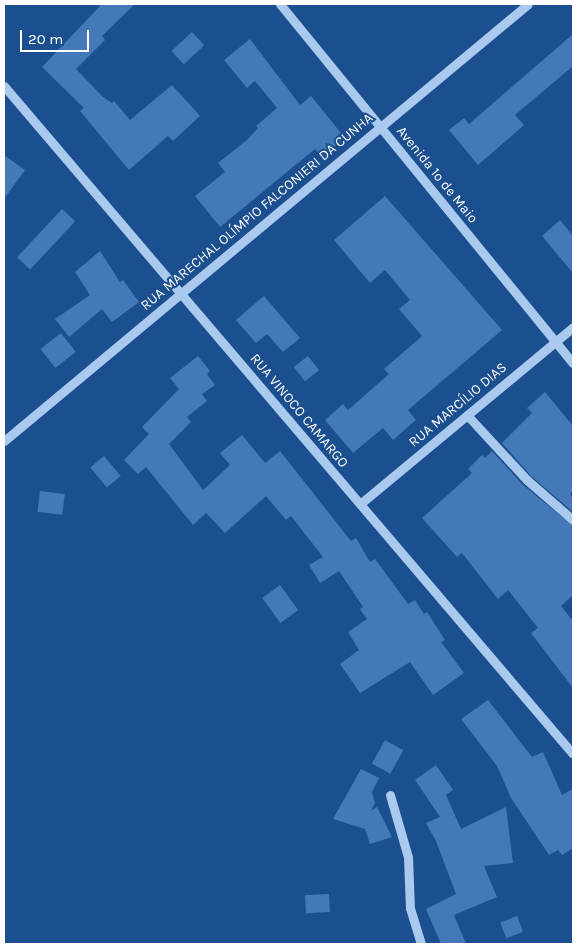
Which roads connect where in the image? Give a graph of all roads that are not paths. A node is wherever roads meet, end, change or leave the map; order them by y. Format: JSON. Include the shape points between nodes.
{"nodes":[{"id":1,"x":280,"y":4,"type":"edge"},
{"id":2,"x":528,"y":4,"type":"edge"},
{"id":3,"x":4,"y":86,"type":"edge"},
{"id":4,"x":380,"y":127,"type":"junction"},
{"id":5,"x":181,"y":293,"type":"junction"},
{"id":6,"x":573,"y":327,"type":"edge"},
{"id":7,"x":556,"y":341,"type":"junction"},
{"id":8,"x":573,"y":363,"type":"edge"},
{"id":9,"x":467,"y":415,"type":"junction"},
{"id":10,"x":4,"y":441,"type":"edge"},
{"id":11,"x":360,"y":504,"type":"junction"},
{"id":12,"x":573,"y":520,"type":"edge"},
{"id":13,"x":573,"y":754,"type":"edge"},
{"id":14,"x":390,"y":794,"type":"dead end"},
{"id":15,"x":421,"y":944,"type":"edge"}],
"edges":[{"from":1,"to":4,"type":"street","name":"Avenida 1º de Maio"},
{"from":2,"to":4,"type":"street","name":"RUA MARECHAL OLÍMPIO FALCONIERI DA CUNHA"},
{"from":3,"to":5,"type":"street","name":"RUA VINOCO CAMARGO"},
{"from":4,"to":5,"type":"street","name":"RUA MARECHAL OLÍMPIO FALCONIERI DA CUNHA"},
{"from":4,"to":7,"type":"street","name":"Avenida 1º de Maio"},
{"from":5,"to":10,"type":"street","name":"RUA MARECHAL OLÍMPIO FALCONIERI DA CUNHA"},
{"from":5,"to":11,"type":"street","name":"RUA VINOCO CAMARGO"},
{"from":6,"to":7,"type":"street","name":"RUA MARCÍLIO DIAS"},
{"from":7,"to":8,"type":"street","name":"Avenida 1º de Maio"},
{"from":7,"to":9,"type":"street","name":"RUA MARCÍLIO DIAS"},
{"from":9,"to":11,"type":"street","name":"RUA MARCÍLIO DIAS"},
{"from":9,"to":12,"type":"street","via":[[527,480]]},
{"from":11,"to":13,"type":"street","name":"RUA VINOCO CAMARGO"},
{"from":14,"to":15,"type":"street","via":[[408,857],[410,908]]}]}
